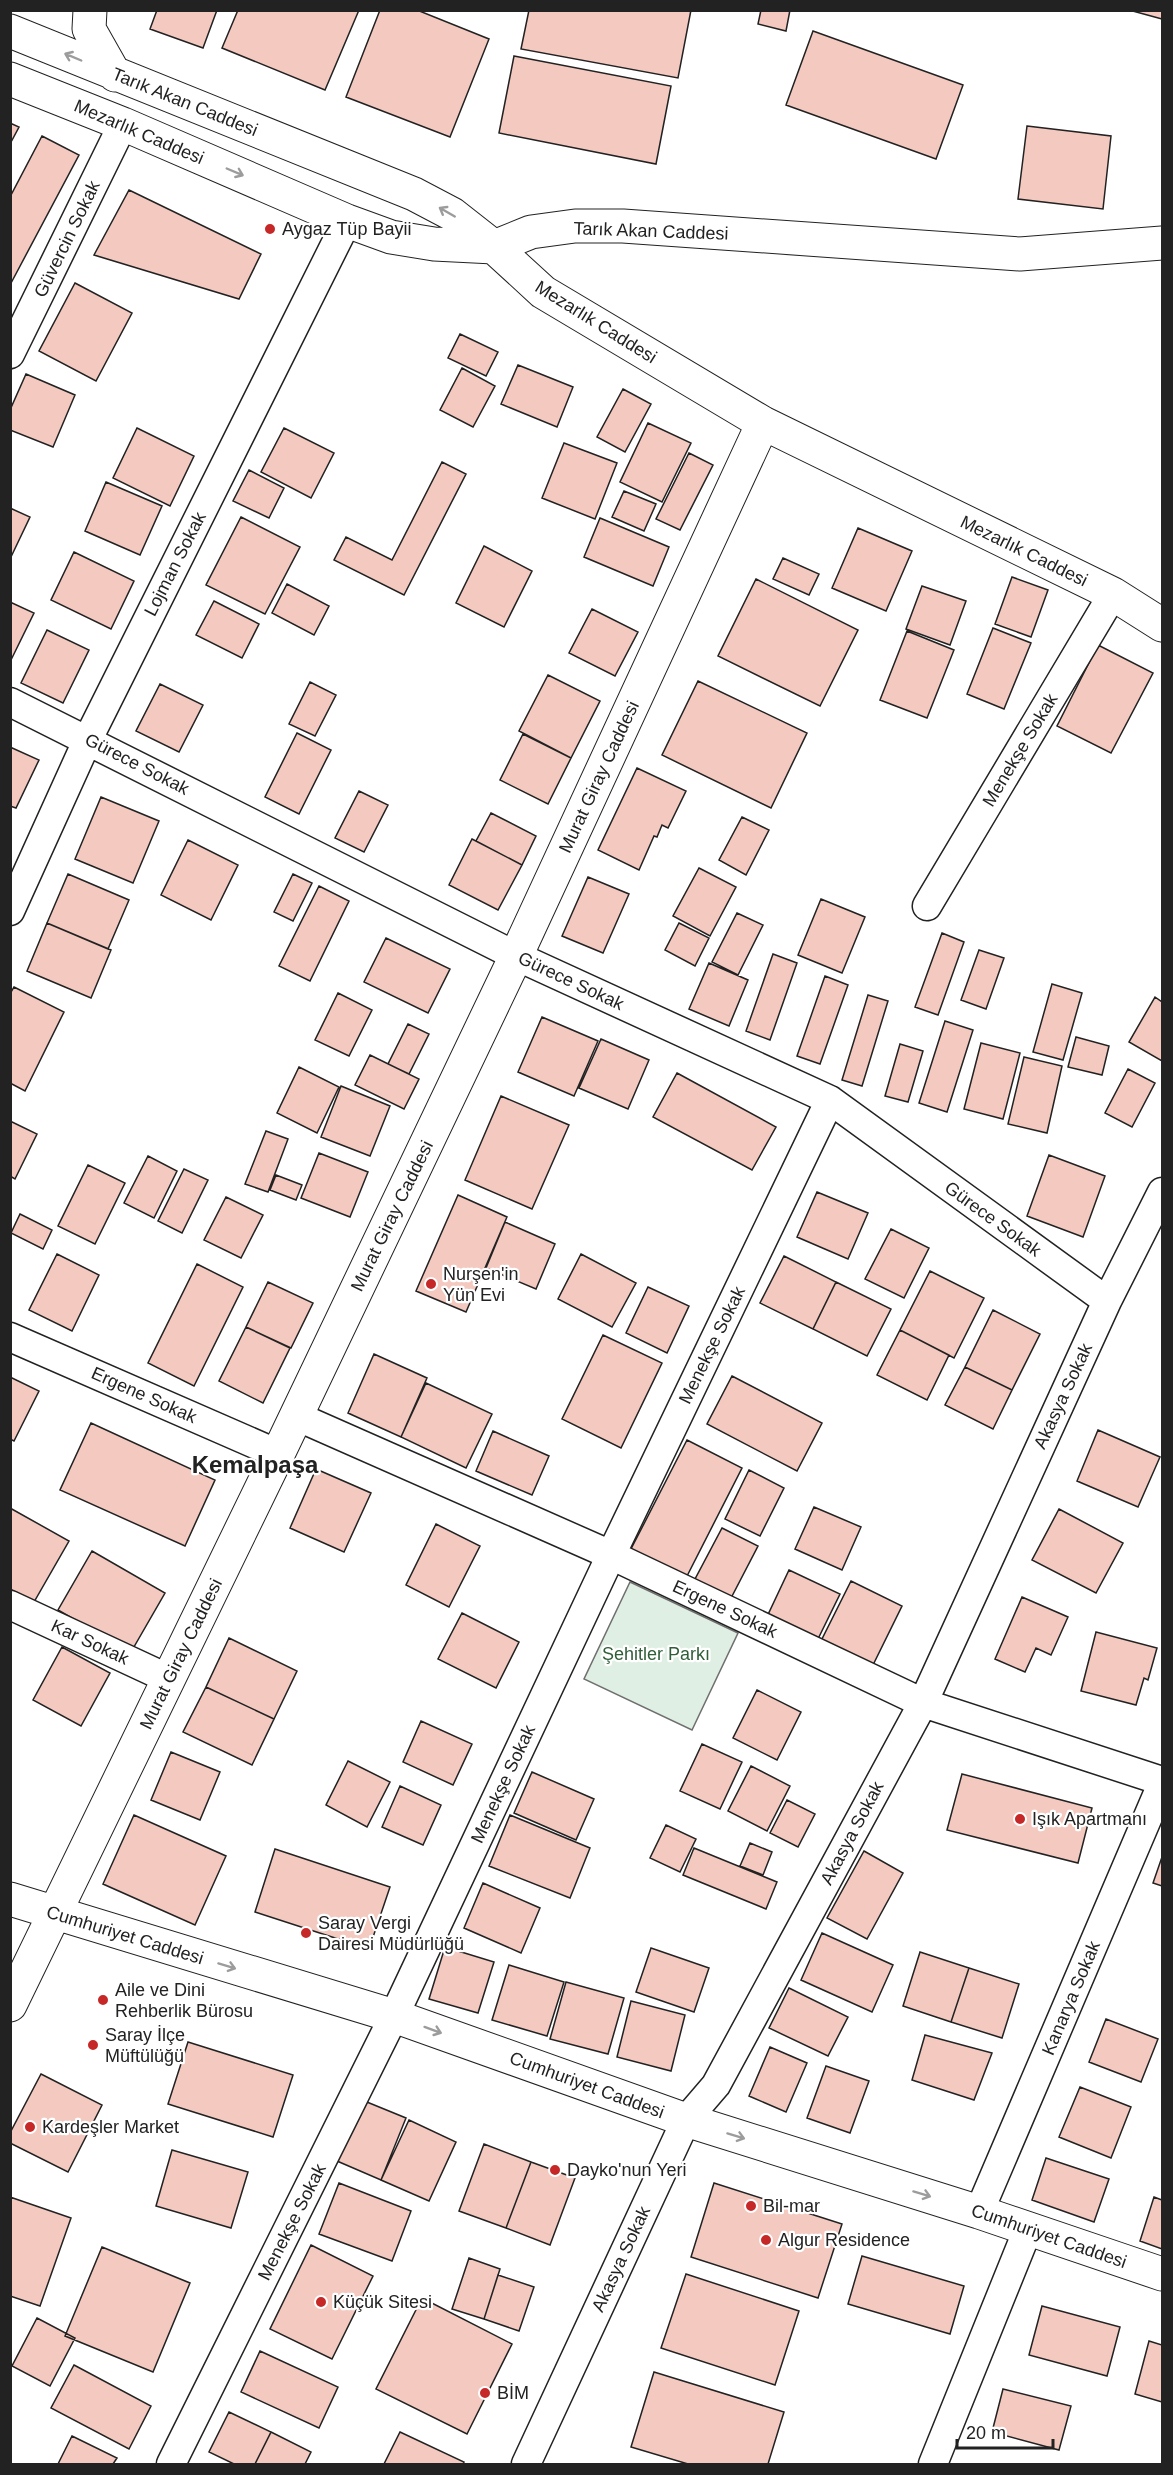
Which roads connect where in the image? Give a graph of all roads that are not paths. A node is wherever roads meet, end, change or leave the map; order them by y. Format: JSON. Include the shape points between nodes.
{"nodes":[{"id":1,"x":90,"y":10,"type":"edge"},
{"id":2,"x":10,"y":31,"type":"edge"},
{"id":3,"x":115,"y":75,"type":"junction"},
{"id":4,"x":10,"y":79,"type":"edge"},
{"id":5,"x":123,"y":124,"type":"junction"},
{"id":6,"x":347,"y":221,"type":"junction"},
{"id":7,"x":1162,"y":243,"type":"edge"},
{"id":8,"x":494,"y":247,"type":"junction"},
{"id":9,"x":10,"y":354,"type":"edge"},
{"id":10,"x":763,"y":423,"type":"junction"},
{"id":11,"x":1113,"y":594,"type":"junction"},
{"id":12,"x":1162,"y":625,"type":"edge"},
{"id":13,"x":10,"y":702,"type":"edge"},
{"id":14,"x":88,"y":740,"type":"junction"},
{"id":15,"x":927,"y":906,"type":"dead end"},
{"id":16,"x":10,"y":911,"type":"edge"},
{"id":17,"x":516,"y":956,"type":"junction"},
{"id":18,"x":830,"y":1100,"type":"junction"},
{"id":19,"x":1162,"y":1192,"type":"edge"},
{"id":20,"x":1155,"y":1226,"type":"edge"},
{"id":21,"x":1107,"y":1301,"type":"junction"},
{"id":22,"x":10,"y":1336,"type":"edge"},
{"id":23,"x":296,"y":1416,"type":"junction"},
{"id":24,"x":278,"y":1454,"type":"junction"},
{"id":25,"x":611,"y":1555,"type":"junction"},
{"id":26,"x":10,"y":1605,"type":"edge"},
{"id":27,"x":169,"y":1679,"type":"junction"},
{"id":28,"x":923,"y":1702,"type":"junction"},
{"id":29,"x":1162,"y":1783,"type":"edge"},
{"id":30,"x":10,"y":1899,"type":"edge"},
{"id":31,"x":55,"y":1914,"type":"junction"},
{"id":32,"x":10,"y":2004,"type":"edge"},
{"id":33,"x":394,"y":2016,"type":"junction"},
{"id":34,"x":686,"y":2120,"type":"junction"},
{"id":35,"x":979,"y":2212,"type":"junction"},
{"id":36,"x":1028,"y":2229,"type":"junction"},
{"id":37,"x":1162,"y":2274,"type":"edge"},
{"id":38,"x":171,"y":2464,"type":"edge"},
{"id":39,"x":526,"y":2464,"type":"edge"},
{"id":40,"x":933,"y":2464,"type":"edge"}],
"edges":[{"from":1,"to":3,"type":"main road","via":[[89,29]]},
{"from":3,"to":2,"type":"main road","name":"Tarık Akan Caddesi","one_way":true},
{"from":8,"to":3,"type":"main road","name":"Tarık Akan Caddesi","one_way":true,"via":[[452,214],[414,194]]},
{"from":4,"to":5,"type":"main road","name":"Mezarlık Caddesi"},
{"from":5,"to":6,"type":"main road","name":"Mezarlık Caddesi","one_way":true},
{"from":5,"to":9,"type":"street","name":"Güvercin Sokak"},
{"from":6,"to":8,"type":"main road","name":"Mezarlık Caddesi","via":[[390,237]]},
{"from":6,"to":14,"type":"street","name":"Lojman Sokak"},
{"from":7,"to":8,"type":"main road","name":"Tarık Akan Caddesi","via":[[1020,254],[623,226],[575,226],[531,232]]},
{"from":8,"to":10,"type":"main road","name":"Mezarlık Caddesi","via":[[543,292]]},
{"from":10,"to":11,"type":"main road","name":"Mezarlık Caddesi"},
{"from":10,"to":17,"type":"main road","name":"Murat Giray Caddesi"},
{"from":11,"to":12,"type":"main road","name":"Mezarlık Caddesi"},
{"from":11,"to":15,"type":"street","name":"Menekşe Sokak"},
{"from":13,"to":14,"type":"street","name":"Gürece Sokak"},
{"from":14,"to":16,"type":"street","name":"Lojman Sokak"},
{"from":14,"to":17,"type":"street","name":"Gürece Sokak"},
{"from":17,"to":18,"type":"street","name":"Gürece Sokak"},
{"from":17,"to":23,"type":"main road","name":"Murat Giray Caddesi"},
{"from":18,"to":21,"type":"street","name":"Gürece Sokak"},
{"from":18,"to":25,"type":"street","name":"Menekşe Sokak"},
{"from":19,"to":20,"type":"street","name":"Akasya Sokak"},
{"from":20,"to":21,"type":"street","name":"Akasya Sokak"},
{"from":21,"to":28,"type":"street","name":"Akasya Sokak"},
{"from":22,"to":24,"type":"street","name":"Ergene Sokak"},
{"from":23,"to":24,"type":"main road","name":"Murat Giray Caddesi"},
{"from":23,"to":25,"type":"street","name":"Ergene Sokak"},
{"from":24,"to":27,"type":"main road","name":"Murat Giray Caddesi"},
{"from":25,"to":28,"type":"street","name":"Ergene Sokak"},
{"from":25,"to":33,"type":"street","name":"Menekşe Sokak"},
{"from":26,"to":27,"type":"street","name":"Kar Sokak"},
{"from":27,"to":31,"type":"main road","name":"Murat Giray Caddesi"},
{"from":28,"to":29,"type":"street","name":"Ergene Sokak"},
{"from":28,"to":34,"type":"street","name":"Akasya Sokak","via":[[716,2085]]},
{"from":29,"to":35,"type":"street","name":"Kanarya Sokak"},
{"from":30,"to":31,"type":"main road","name":"Cumhuriyet Caddesi"},
{"from":31,"to":32,"type":"main road","name":"Murat Giray Caddesi"},
{"from":31,"to":33,"type":"main road","name":"Cumhuriyet Caddesi","one_way":true},
{"from":33,"to":34,"type":"main road","name":"Cumhuriyet Caddesi","one_way":true},
{"from":33,"to":38,"type":"street","name":"Menekşe Sokak"},
{"from":34,"to":35,"type":"main road","name":"Cumhuriyet Caddesi","one_way":true},
{"from":34,"to":39,"type":"street","name":"Akasya Sokak"},
{"from":35,"to":36,"type":"main road","name":"Cumhuriyet Caddesi"},
{"from":36,"to":37,"type":"main road","name":"Cumhuriyet Caddesi"},
{"from":36,"to":40,"type":"street"}]}
